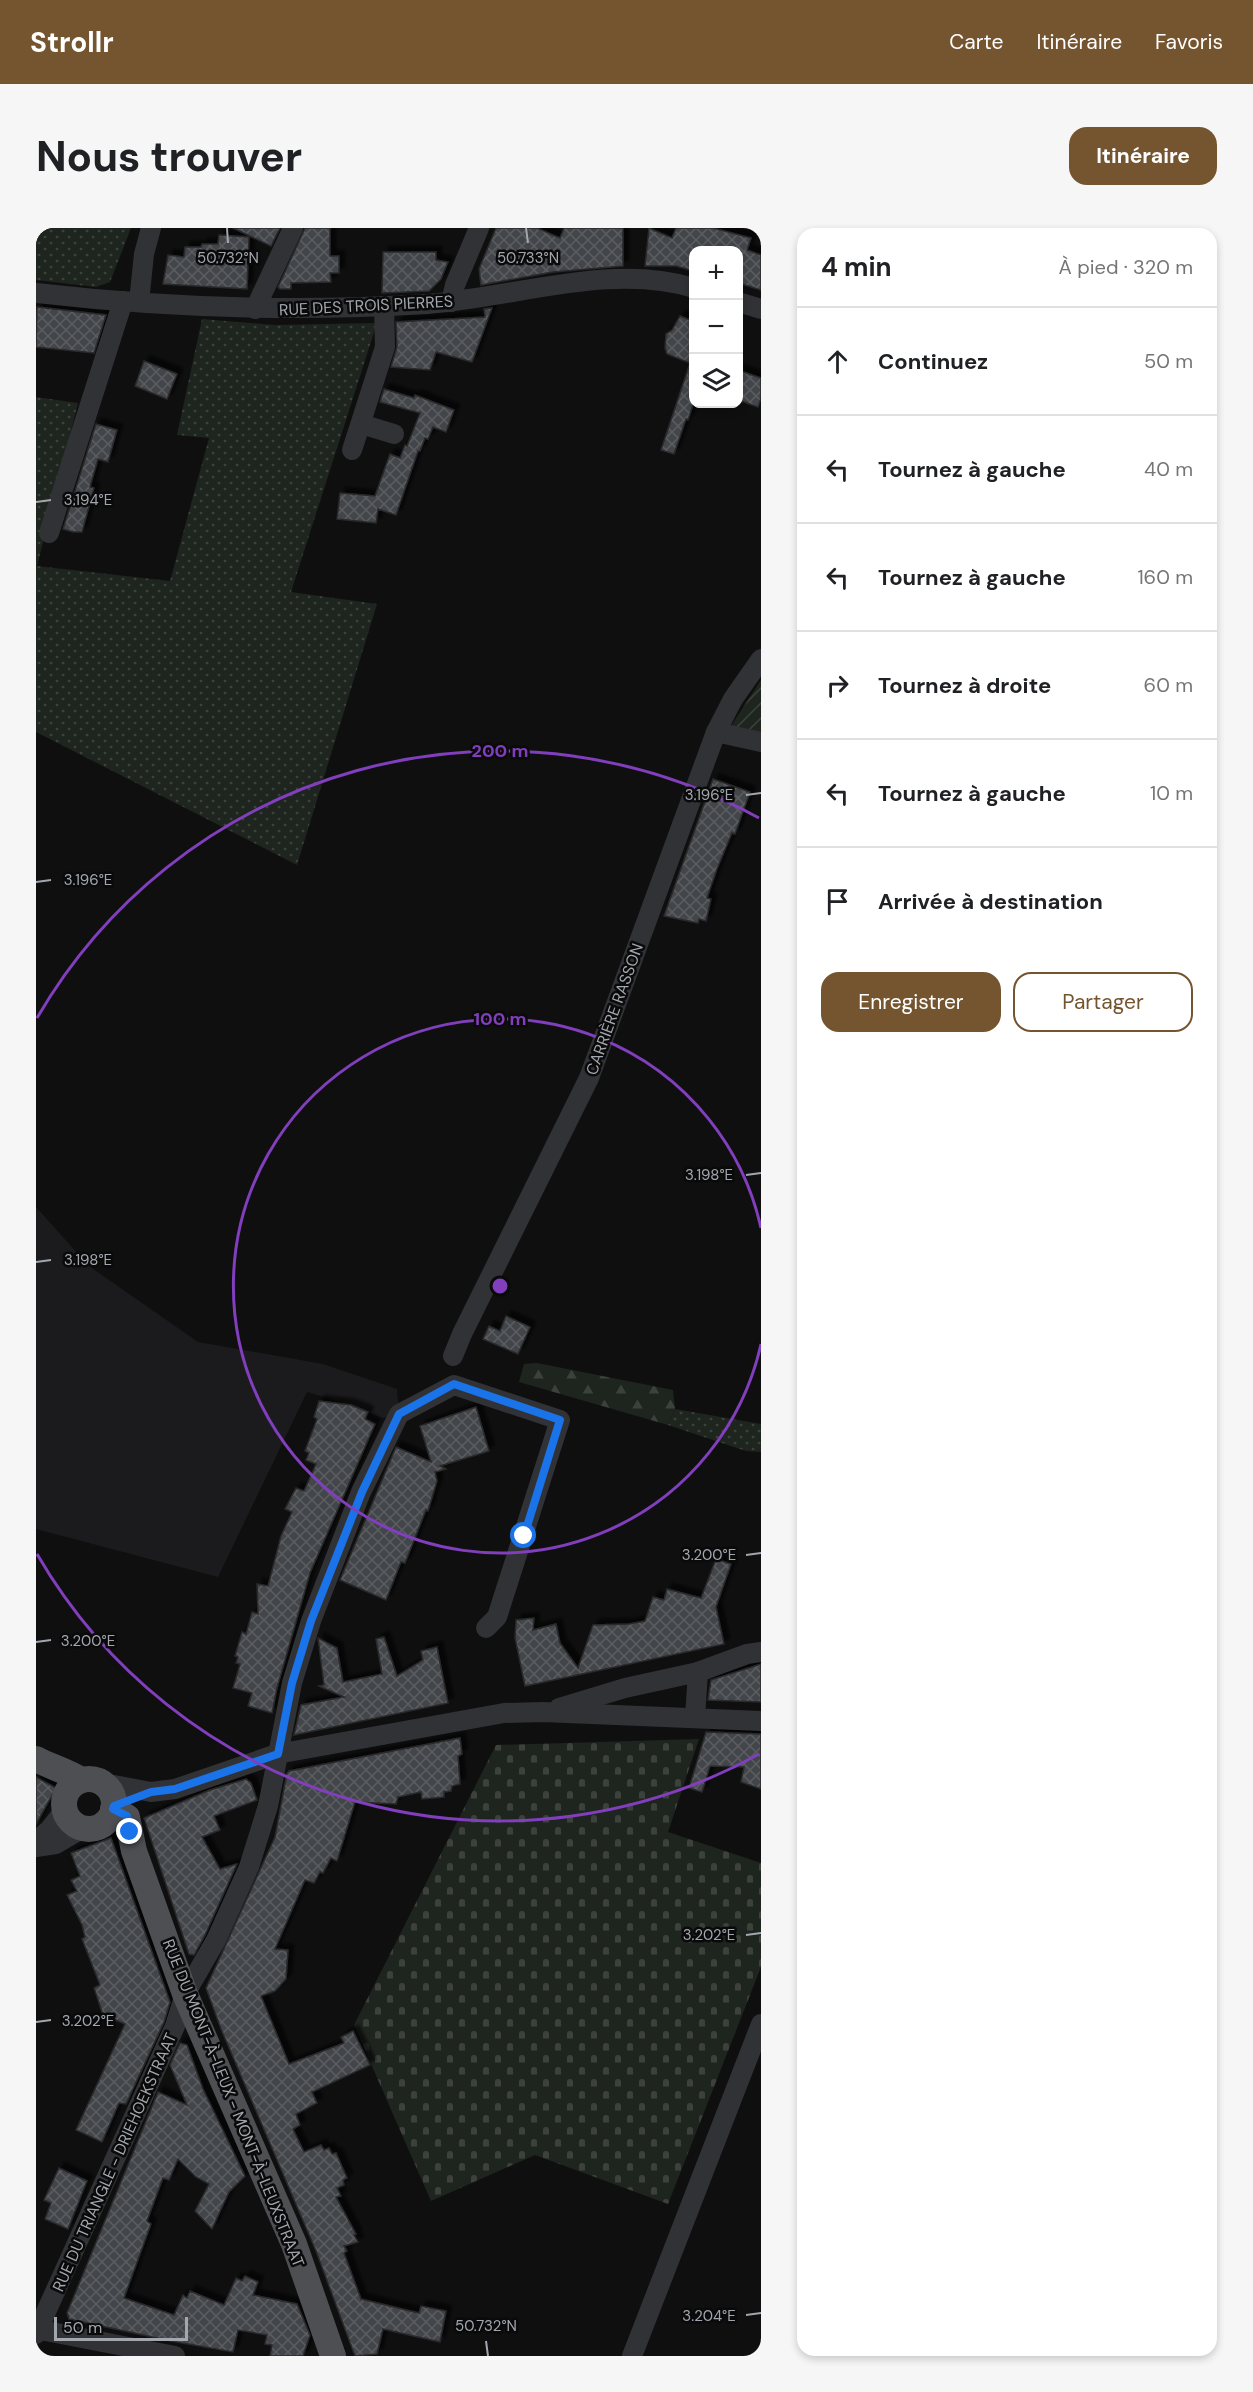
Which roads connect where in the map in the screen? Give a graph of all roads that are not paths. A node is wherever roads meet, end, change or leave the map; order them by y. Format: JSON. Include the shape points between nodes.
{"nodes":[{"id":1,"x":151,"y":228,"type":"edge"},
{"id":2,"x":293,"y":228,"type":"edge"},
{"id":3,"x":479,"y":228,"type":"edge"},
{"id":4,"x":689,"y":287,"type":"edge"},
{"id":5,"x":36,"y":293,"type":"edge"},
{"id":6,"x":131,"y":302,"type":"junction"},
{"id":7,"x":451,"y":302,"type":"junction"},
{"id":8,"x":743,"y":304,"type":"edge"},
{"id":9,"x":384,"y":306,"type":"junction"},
{"id":10,"x":255,"y":309,"type":"junction"},
{"id":11,"x":761,"y":309,"type":"edge"},
{"id":12,"x":361,"y":424,"type":"junction"},
{"id":13,"x":394,"y":434,"type":"dead end"},
{"id":14,"x":352,"y":450,"type":"dead end"},
{"id":15,"x":49,"y":533,"type":"dead end"},
{"id":16,"x":761,"y":658,"type":"edge"},
{"id":17,"x":716,"y":732,"type":"junction"},
{"id":18,"x":761,"y":742,"type":"edge"},
{"id":19,"x":453,"y":1356,"type":"dead end"},
{"id":20,"x":486,"y":1628,"type":"dead end"},
{"id":21,"x":761,"y":1652,"type":"edge"},
{"id":22,"x":698,"y":1672,"type":"junction"},
{"id":23,"x":543,"y":1712,"type":"junction"},
{"id":24,"x":695,"y":1717,"type":"junction"},
{"id":25,"x":761,"y":1721,"type":"edge"},
{"id":26,"x":278,"y":1754,"type":"junction"},
{"id":27,"x":44,"y":1764,"type":"edge"},
{"id":28,"x":79,"y":1791,"type":"junction"},
{"id":29,"x":151,"y":1792,"type":"junction"},
{"id":30,"x":104,"y":1816,"type":"junction"},
{"id":31,"x":36,"y":1841,"type":"edge"},
{"id":32,"x":36,"y":1847,"type":"edge"},
{"id":33,"x":185,"y":1994,"type":"junction"},
{"id":34,"x":761,"y":2024,"type":"edge"},
{"id":35,"x":37,"y":2331,"type":"edge"},
{"id":36,"x":175,"y":2356,"type":"edge"},
{"id":37,"x":333,"y":2356,"type":"edge"},
{"id":38,"x":632,"y":2356,"type":"edge"}],
"edges":[{"from":1,"to":6,"type":"street"},
{"from":2,"to":10,"type":"street"},
{"from":3,"to":7,"type":"street"},
{"from":4,"to":7,"type":"street","name":"RUE DES TROIS PIERRES","via":[[661,279],[621,278]]},
{"from":5,"to":6,"type":"street","name":"RUE DES TROIS PIERRES"},
{"from":6,"to":10,"type":"street","name":"RUE DES TROIS PIERRES"},
{"from":6,"to":15,"type":"street"},
{"from":7,"to":9,"type":"street","name":"RUE DES TROIS PIERRES"},
{"from":8,"to":11,"type":"street"},
{"from":9,"to":10,"type":"street","name":"RUE DES TROIS PIERRES"},
{"from":9,"to":12,"type":"street","via":[[385,347]]},
{"from":12,"to":13,"type":"street"},
{"from":12,"to":14,"type":"street"},
{"from":16,"to":17,"type":"street","name":"CARRIÈRE RASSON"},
{"from":17,"to":18,"type":"street"},
{"from":17,"to":19,"type":"street","name":"CARRIÈRE RASSON","via":[[589,1078]]},
{"from":20,"to":26,"type":"street","name":"RUE DU TRIANGLE - DRIEHOEKSTRAAT","via":[[497,1617],[560,1420],[454,1384],[399,1414],[366,1482],[311,1621],[292,1683]]},
{"from":21,"to":22,"type":"street"},
{"from":22,"to":23,"type":"street"},
{"from":22,"to":24,"type":"street"},
{"from":23,"to":24,"type":"street"},
{"from":23,"to":26,"type":"street","via":[[504,1713]]},
{"from":24,"to":25,"type":"street"},
{"from":26,"to":29,"type":"street","via":[[175,1789]]},
{"from":26,"to":33,"type":"street","name":"RUE DU TRIANGLE - DRIEHOEKSTRAAT","via":[[268,1806],[249,1868],[216,1940]]},
{"from":27,"to":28,"type":"main road","name":"RUE DU MONT-À-LEUX - MONT-À-LEUXSTRAAT","via":[[70,1772]]},
{"from":28,"to":29,"type":"street"},
{"from":28,"to":30,"type":"main road","name":"RUE DU MONT-À-LEUX - MONT-À-LEUXSTRAAT","via":[[112,1794]]},
{"from":28,"to":30,"type":"main road","name":"RUE DU MONT-À-LEUX - MONT-À-LEUXSTRAAT","via":[[71,1821]]},
{"from":28,"to":31,"type":"street","via":[[50,1830]]},
{"from":29,"to":30,"type":"street"},
{"from":30,"to":32,"type":"street","via":[[56,1844]]},
{"from":30,"to":33,"type":"main road","name":"RUE DU MONT-À-LEUX - MONT-À-LEUXSTRAAT","via":[[134,1851]]},
{"from":33,"to":35,"type":"street","name":"RUE DU TRIANGLE - DRIEHOEKSTRAAT","via":[[175,2026]]},
{"from":33,"to":37,"type":"main road","name":"RUE DU MONT-À-LEUX - MONT-À-LEUXSTRAAT","via":[[294,2244]]},
{"from":34,"to":38,"type":"street"},
{"from":35,"to":36,"type":"street"}]}
